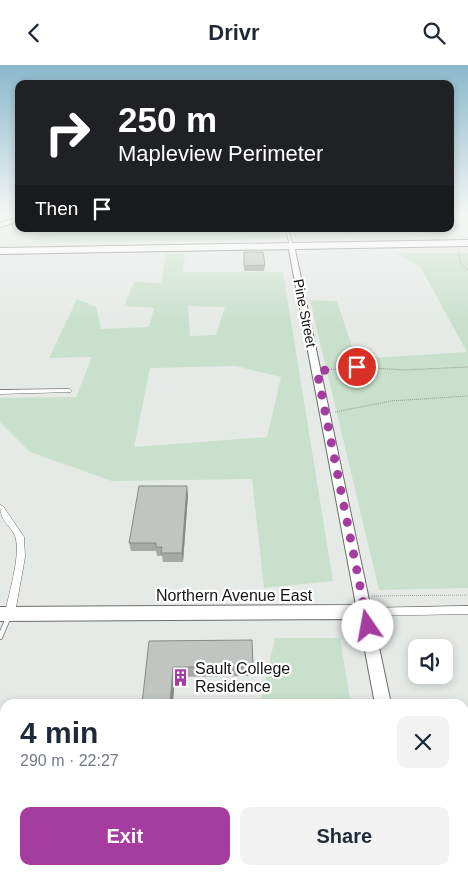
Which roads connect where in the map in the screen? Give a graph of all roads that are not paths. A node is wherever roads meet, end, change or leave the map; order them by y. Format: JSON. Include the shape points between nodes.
{"nodes":[{"id":1,"x":79,"y":250,"type":"edge"},
{"id":2,"x":295,"y":250,"type":"edge"},
{"id":3,"x":0,"y":251,"type":"edge"},
{"id":4,"x":69,"y":391,"type":"dead end"},
{"id":5,"x":0,"y":392,"type":"edge"},
{"id":6,"x":0,"y":508,"type":"edge"},
{"id":7,"x":468,"y":610,"type":"edge"},
{"id":8,"x":365,"y":612,"type":"junction"},
{"id":9,"x":5,"y":613,"type":"edge"},
{"id":10,"x":2,"y":631,"type":"edge"},
{"id":11,"x":0,"y":637,"type":"edge"},
{"id":12,"x":382,"y":699,"type":"edge"}],
"edges":[{"from":1,"to":3,"type":"highway"},
{"from":2,"to":8,"type":"street","name":"Pine Street"},
{"from":4,"to":5,"type":"street"},
{"from":6,"to":9,"type":"street","via":[[20,537],[21,557]]},
{"from":7,"to":8,"type":"street","name":"Northern Avenue East"},
{"from":8,"to":9,"type":"street","name":"Northern Avenue East"},
{"from":8,"to":12,"type":"street","name":"Pine Street"},
{"from":9,"to":10,"type":"lane"},
{"from":10,"to":11,"type":"lane"}]}
